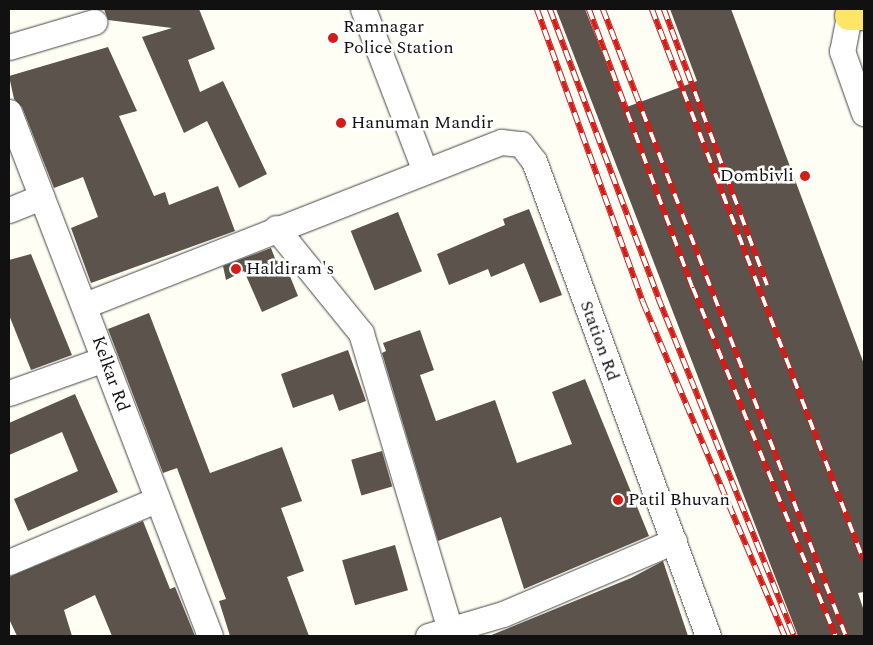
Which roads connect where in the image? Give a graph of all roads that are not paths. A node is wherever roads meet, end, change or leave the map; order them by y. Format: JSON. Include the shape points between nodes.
{"nodes":[{"id":1,"x":363,"y":9,"type":"edge"},
{"id":2,"x":851,"y":12,"type":"edge"},
{"id":3,"x":94,"y":22,"type":"dead end"},
{"id":4,"x":9,"y":47,"type":"edge"},
{"id":5,"x":864,"y":113,"type":"edge"},
{"id":6,"x":10,"y":118,"type":"edge"},
{"id":7,"x":425,"y":171,"type":"junction"},
{"id":8,"x":41,"y":197,"type":"junction"},
{"id":9,"x":9,"y":210,"type":"edge"},
{"id":10,"x":276,"y":228,"type":"junction"},
{"id":11,"x":85,"y":305,"type":"junction"},
{"id":12,"x":104,"y":359,"type":"junction"},
{"id":13,"x":9,"y":393,"type":"edge"},
{"id":14,"x":156,"y":500,"type":"junction"},
{"id":15,"x":674,"y":541,"type":"junction"},
{"id":16,"x":9,"y":562,"type":"edge"},
{"id":17,"x":443,"y":634,"type":"edge"},
{"id":18,"x":210,"y":636,"type":"edge"},
{"id":19,"x":708,"y":636,"type":"edge"}],
"edges":[{"from":1,"to":7,"type":"street"},
{"from":2,"to":5,"type":"street","via":[[842,50]]},
{"from":3,"to":4,"type":"street","via":[[56,26]]},
{"from":6,"to":8,"type":"street","name":"Kelkar Rd"},
{"from":7,"to":10,"type":"street","name":"Station Rd"},
{"from":7,"to":15,"type":"street","name":"Station Rd","via":[[501,142],[521,144],[534,161]]},
{"from":8,"to":9,"type":"street"},
{"from":8,"to":11,"type":"street","name":"Kelkar Rd"},
{"from":10,"to":11,"type":"street","name":"Station Rd"},
{"from":10,"to":17,"type":"street","via":[[361,333]]},
{"from":11,"to":12,"type":"street","name":"Kelkar Rd"},
{"from":12,"to":13,"type":"street"},
{"from":12,"to":14,"type":"street","name":"Kelkar Rd"},
{"from":14,"to":16,"type":"street"},
{"from":14,"to":18,"type":"street","name":"Kelkar Rd"},
{"from":15,"to":17,"type":"street","via":[[503,614]]},
{"from":15,"to":19,"type":"street","name":"Station Rd"}]}
